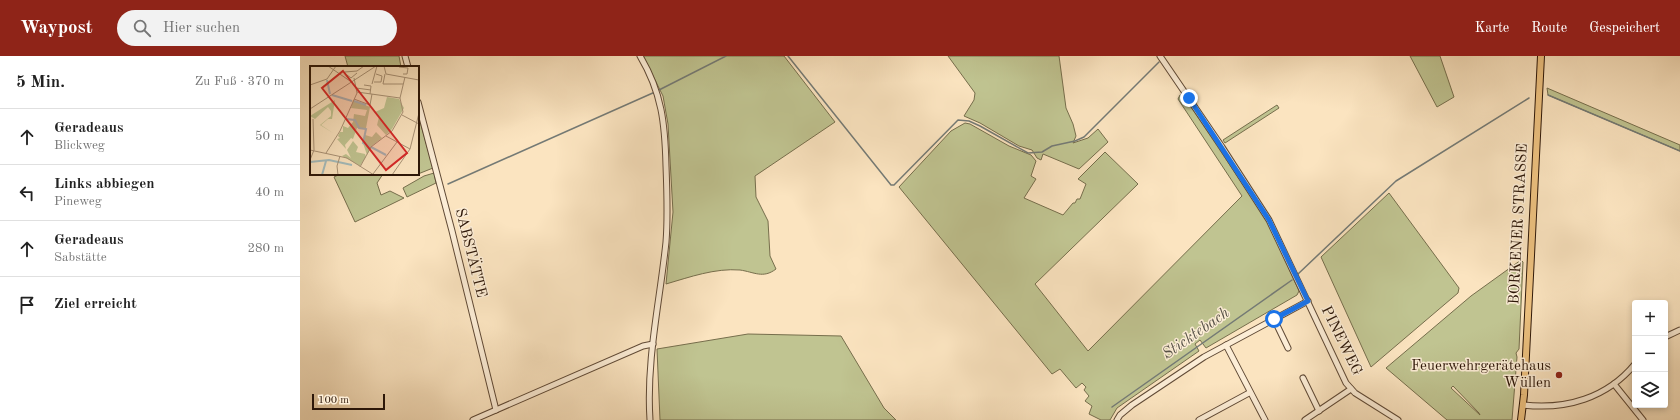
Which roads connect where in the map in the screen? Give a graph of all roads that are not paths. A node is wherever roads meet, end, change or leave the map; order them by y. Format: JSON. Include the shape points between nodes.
{"nodes":[{"id":1,"x":405,"y":56,"type":"edge"},
{"id":2,"x":640,"y":56,"type":"edge"},
{"id":3,"x":1160,"y":56,"type":"edge"},
{"id":4,"x":1542,"y":56,"type":"edge"},
{"id":5,"x":408,"y":66,"type":"edge"},
{"id":6,"x":419,"y":106,"type":"edge"},
{"id":7,"x":1308,"y":301,"type":"junction"},
{"id":8,"x":1274,"y":319,"type":"junction"},
{"id":9,"x":1680,"y":330,"type":"edge"},
{"id":10,"x":1667,"y":336,"type":"edge"},
{"id":11,"x":653,"y":344,"type":"junction"},
{"id":12,"x":1226,"y":345,"type":"junction"},
{"id":13,"x":1288,"y":348,"type":"dead end"},
{"id":14,"x":1632,"y":367,"type":"edge"},
{"id":15,"x":1304,"y":378,"type":"dead end"},
{"id":16,"x":1614,"y":384,"type":"junction"},
{"id":17,"x":1351,"y":389,"type":"junction"},
{"id":18,"x":1249,"y":393,"type":"junction"},
{"id":19,"x":1523,"y":406,"type":"junction"},
{"id":20,"x":496,"y":410,"type":"junction"},
{"id":21,"x":1320,"y":411,"type":"junction"},
{"id":22,"x":473,"y":420,"type":"edge"},
{"id":23,"x":650,"y":420,"type":"edge"},
{"id":24,"x":1117,"y":420,"type":"edge"},
{"id":25,"x":1199,"y":420,"type":"edge"},
{"id":26,"x":1265,"y":420,"type":"edge"},
{"id":27,"x":1305,"y":420,"type":"edge"},
{"id":28,"x":1398,"y":420,"type":"edge"},
{"id":29,"x":1521,"y":420,"type":"edge"},
{"id":30,"x":1643,"y":420,"type":"edge"}],
"edges":[{"from":1,"to":5,"type":"street"},
{"from":2,"to":11,"type":"street","via":[[658,92],[665,140],[667,218]]},
{"from":3,"to":7,"type":"street","name":"PINEWEG","via":[[1258,201],[1280,240]]},
{"from":4,"to":19,"type":"main road","name":"BORKENER STRASSE"},
{"from":6,"to":20,"type":"street","name":"SABSTÄTTE"},
{"from":7,"to":8,"type":"street"},
{"from":7,"to":17,"type":"street","name":"PINEWEG"},
{"from":8,"to":12,"type":"street"},
{"from":8,"to":13,"type":"street"},
{"from":9,"to":10,"type":"street"},
{"from":11,"to":20,"type":"street","via":[[643,346]]},
{"from":11,"to":23,"type":"street"},
{"from":12,"to":18,"type":"street"},
{"from":12,"to":24,"type":"street","via":[[1138,401],[1125,410]]},
{"from":14,"to":16,"type":"street"},
{"from":15,"to":21,"type":"street"},
{"from":16,"to":19,"type":"street","via":[[1593,397],[1574,403],[1556,407]]},
{"from":16,"to":30,"type":"street"},
{"from":17,"to":21,"type":"street"},
{"from":17,"to":28,"type":"street","name":"PINEWEG"},
{"from":18,"to":25,"type":"street"},
{"from":18,"to":26,"type":"street"},
{"from":19,"to":29,"type":"main road","name":"BORKENER STRASSE"},
{"from":20,"to":22,"type":"street"},
{"from":21,"to":27,"type":"street"}]}
